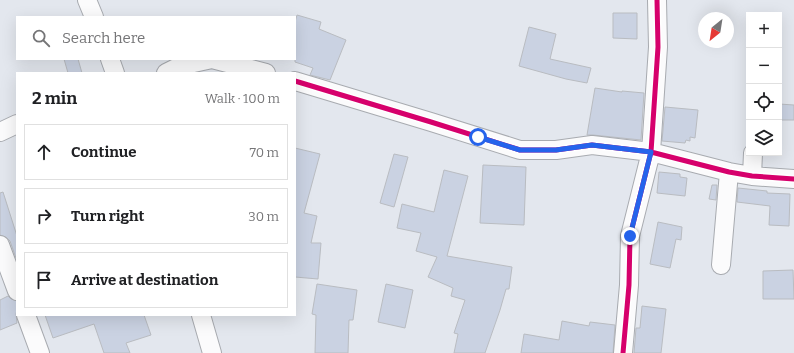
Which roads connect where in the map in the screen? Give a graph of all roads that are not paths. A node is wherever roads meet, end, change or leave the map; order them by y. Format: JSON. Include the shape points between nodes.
{"nodes":[{"id":1,"x":87,"y":0,"type":"edge"},
{"id":2,"x":657,"y":0,"type":"edge"},
{"id":3,"x":94,"y":16,"type":"edge"},
{"id":4,"x":110,"y":60,"type":"edge"},
{"id":5,"x":207,"y":60,"type":"edge"},
{"id":6,"x":216,"y":60,"type":"edge"},
{"id":7,"x":116,"y":72,"type":"edge"},
{"id":8,"x":168,"y":72,"type":"edge"},
{"id":9,"x":262,"y":72,"type":"edge"},
{"id":10,"x":296,"y":81,"type":"edge"},
{"id":11,"x":16,"y":124,"type":"edge"},
{"id":12,"x":0,"y":132,"type":"edge"},
{"id":13,"x":651,"y":152,"type":"junction"},
{"id":14,"x":753,"y":156,"type":"edge"},
{"id":15,"x":728,"y":172,"type":"junction"},
{"id":16,"x":752,"y":176,"type":"junction"},
{"id":17,"x":794,"y":179,"type":"edge"},
{"id":18,"x":0,"y":244,"type":"edge"},
{"id":19,"x":721,"y":265,"type":"dead end"},
{"id":20,"x":16,"y":288,"type":"edge"},
{"id":21,"x":26,"y":316,"type":"edge"},
{"id":22,"x":201,"y":316,"type":"edge"},
{"id":23,"x":40,"y":353,"type":"edge"},
{"id":24,"x":212,"y":353,"type":"edge"},
{"id":25,"x":622,"y":353,"type":"edge"}],
"edges":[{"from":1,"to":3,"type":"street"},
{"from":2,"to":13,"type":"street","via":[[658,47]]},
{"from":4,"to":7,"type":"street"},
{"from":5,"to":8,"type":"street","via":[[180,66]]},
{"from":6,"to":9,"type":"street"},
{"from":10,"to":13,"type":"street","via":[[520,150],[556,150],[592,145]]},
{"from":11,"to":12,"type":"street"},
{"from":13,"to":15,"type":"street"},
{"from":13,"to":25,"type":"street","via":[[630,236],[629,285]]},
{"from":14,"to":16,"type":"street"},
{"from":15,"to":16,"type":"street"},
{"from":15,"to":19,"type":"street"},
{"from":16,"to":17,"type":"street"},
{"from":18,"to":20,"type":"street"},
{"from":21,"to":23,"type":"street"},
{"from":22,"to":24,"type":"street"}]}
